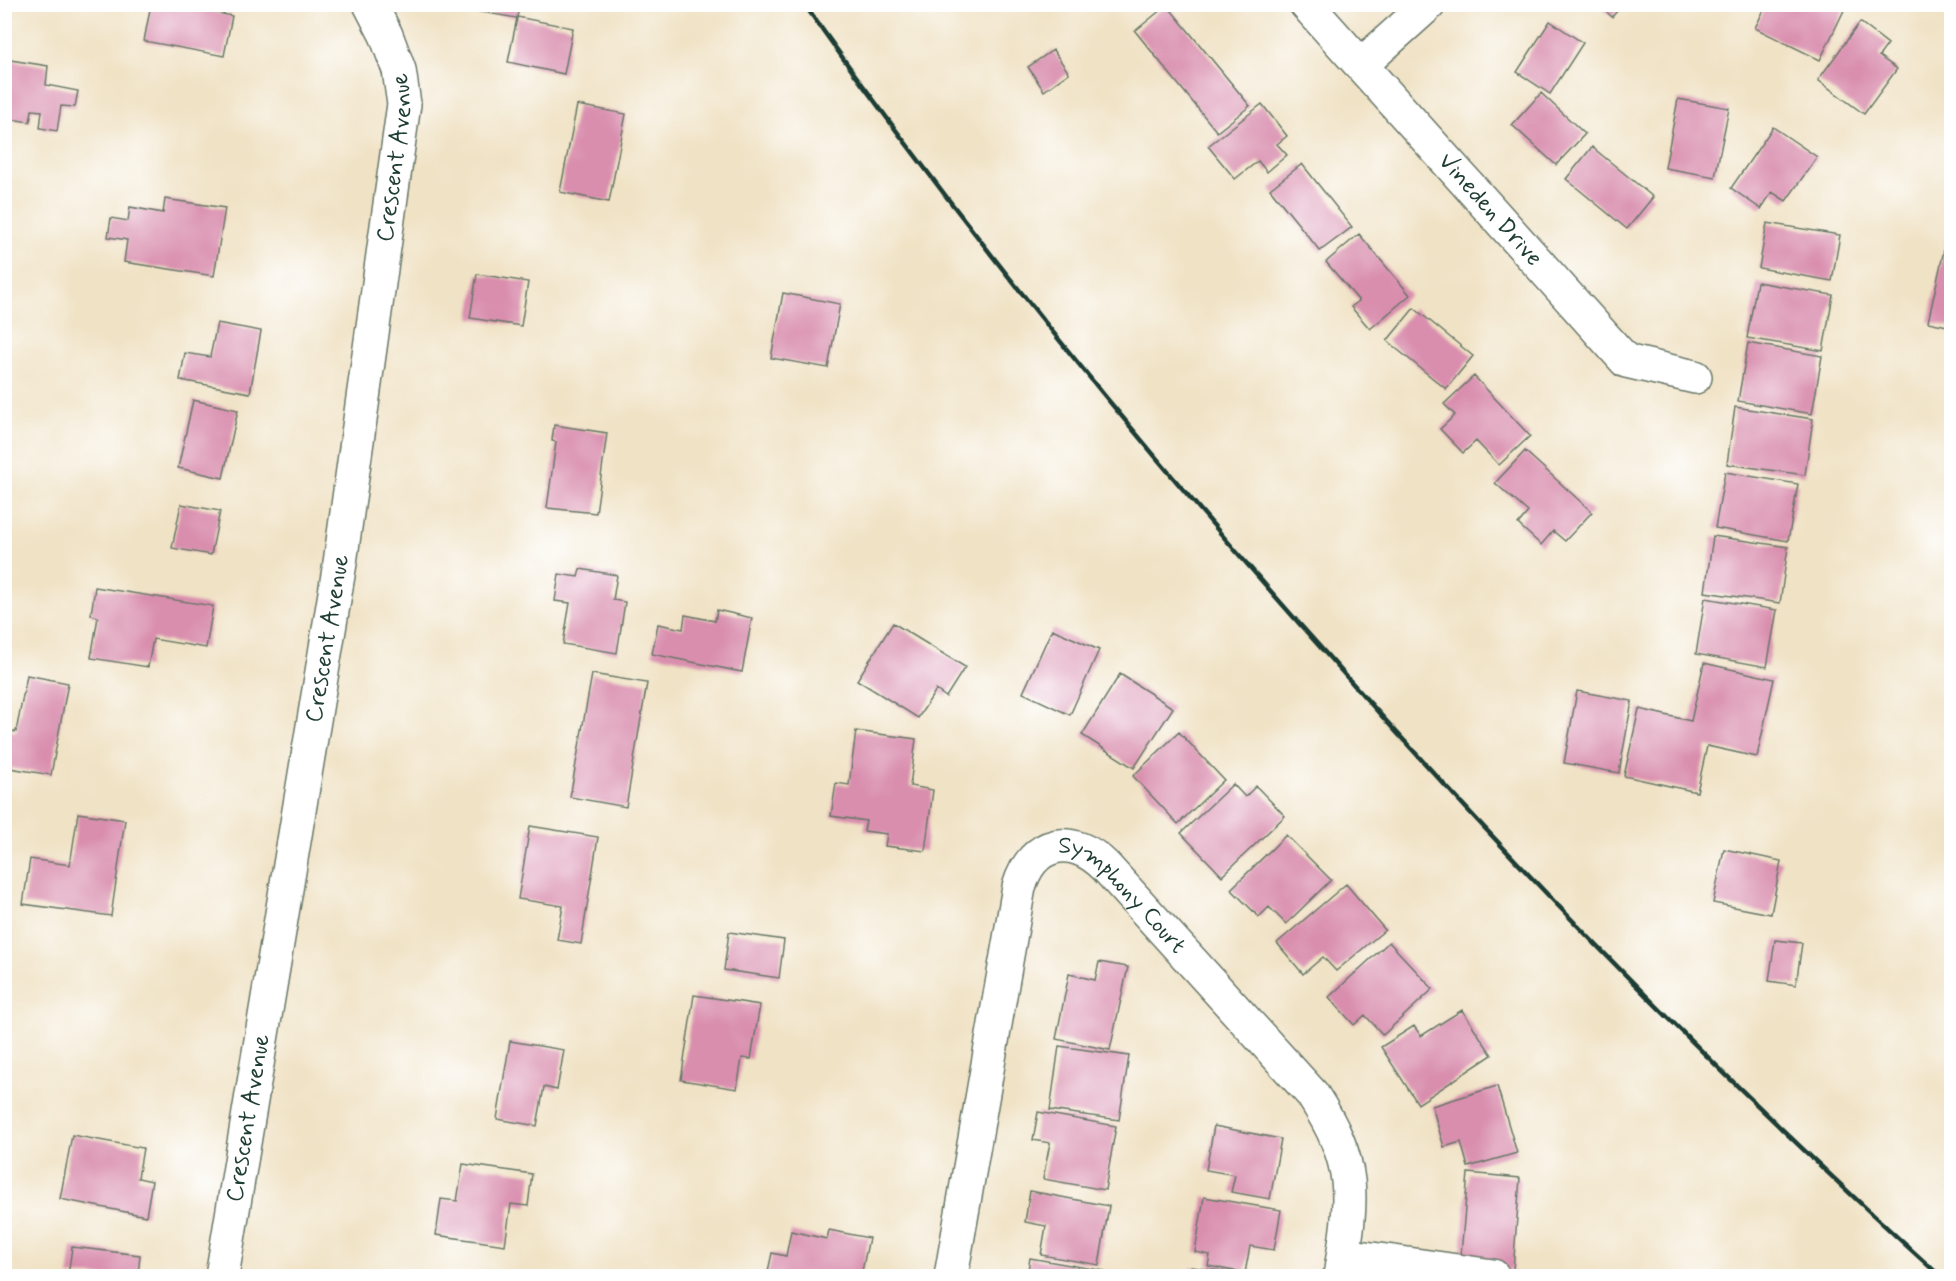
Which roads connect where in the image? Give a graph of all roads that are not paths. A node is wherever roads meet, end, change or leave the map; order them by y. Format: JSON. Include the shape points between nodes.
{"nodes":[{"id":1,"x":370,"y":4,"type":"edge"},
{"id":2,"x":1306,"y":4,"type":"edge"},
{"id":3,"x":1429,"y":4,"type":"edge"},
{"id":4,"x":1361,"y":65,"type":"junction"},
{"id":5,"x":1695,"y":377,"type":"dead end"},
{"id":6,"x":1342,"y":1266,"type":"edge"},
{"id":7,"x":222,"y":1276,"type":"edge"},
{"id":8,"x":951,"y":1276,"type":"edge"},
{"id":9,"x":1493,"y":1276,"type":"edge"}],
"edges":[{"from":1,"to":7,"type":"street","name":"Crescent Avenue","via":[[399,69],[404,104],[340,562]]},
{"from":2,"to":4,"type":"street","name":"Vineden Drive"},
{"from":3,"to":4,"type":"street"},
{"from":4,"to":5,"type":"street","name":"Vineden Drive","via":[[1626,361]]},
{"from":6,"to":8,"type":"street","name":"Symphony Court","via":[[1350,1218],[1350,1185],[1343,1151],[1330,1121],[1312,1094],[1097,857],[1070,846],[1044,850],[1024,871],[1019,887]]},
{"from":6,"to":9,"type":"street"}]}
